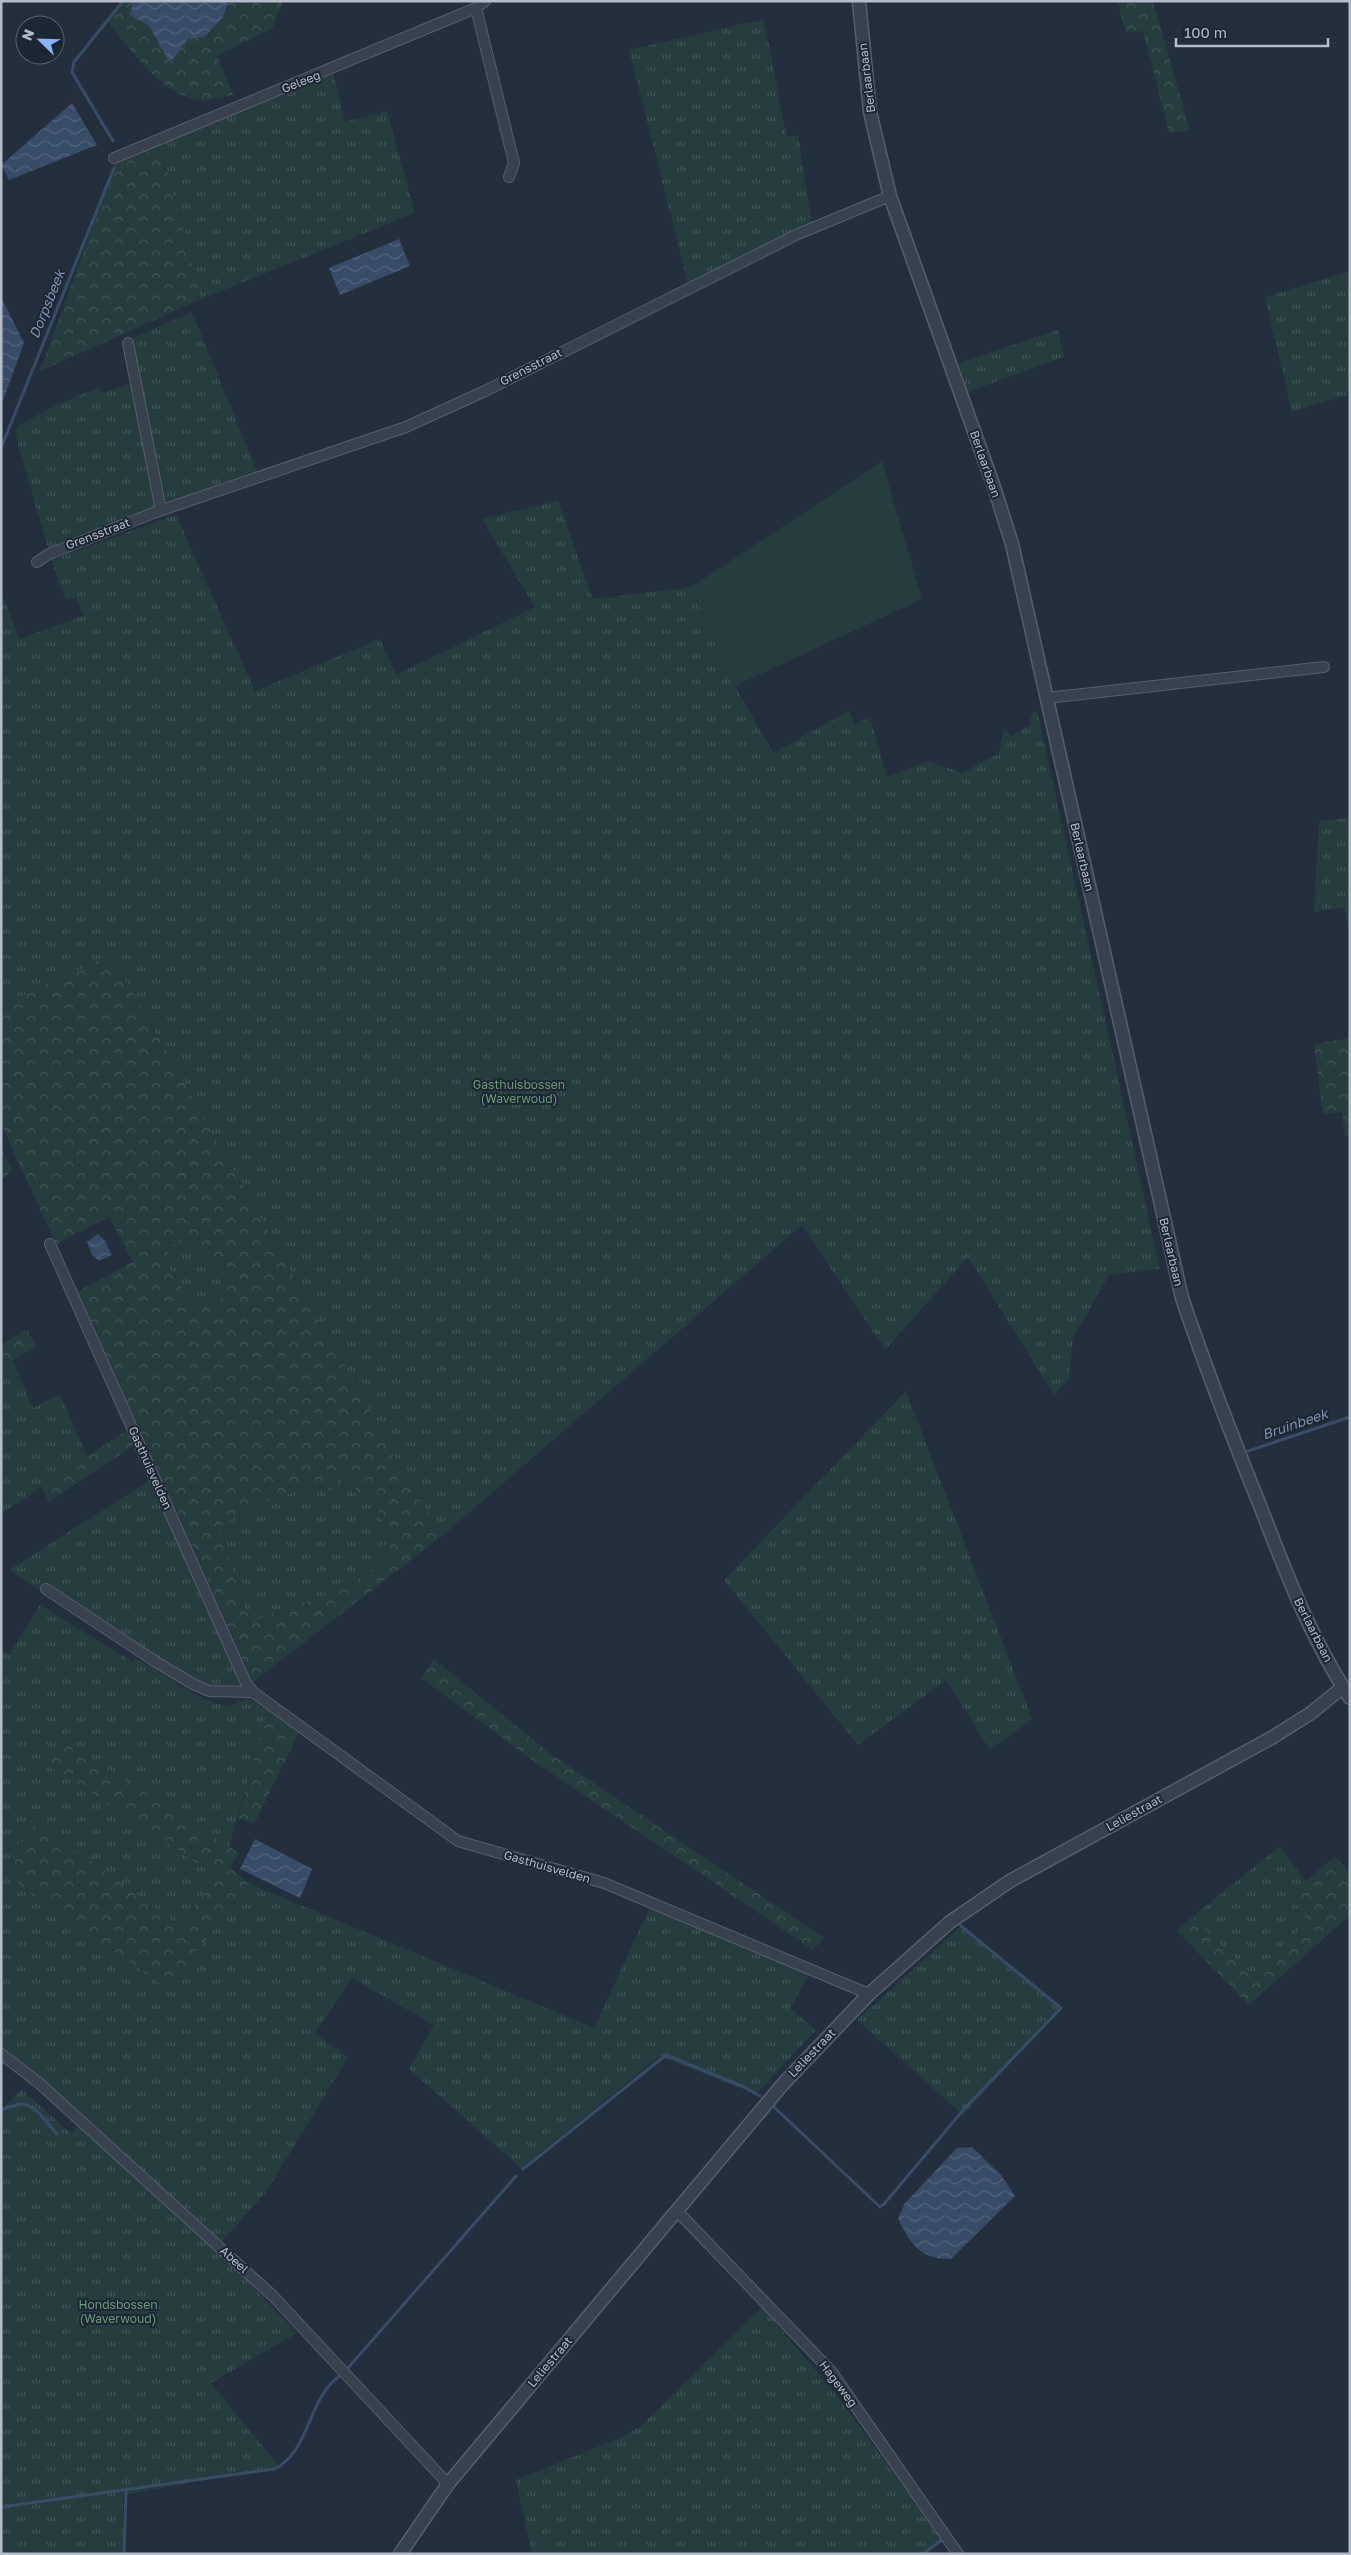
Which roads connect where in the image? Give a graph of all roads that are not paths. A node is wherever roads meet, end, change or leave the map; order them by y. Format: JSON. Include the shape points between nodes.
{"nodes":[{"id":1,"x":485,"y":1,"type":"edge"},
{"id":2,"x":859,"y":1,"type":"edge"},
{"id":3,"x":476,"y":8,"type":"junction"},
{"id":4,"x":114,"y":158,"type":"dead end"},
{"id":5,"x":509,"y":177,"type":"dead end"},
{"id":6,"x":890,"y":196,"type":"junction"},
{"id":7,"x":128,"y":343,"type":"dead end"},
{"id":8,"x":161,"y":510,"type":"junction"},
{"id":9,"x":37,"y":562,"type":"dead end"},
{"id":10,"x":1324,"y":667,"type":"dead end"},
{"id":11,"x":1047,"y":698,"type":"junction"},
{"id":12,"x":50,"y":1244,"type":"dead end"},
{"id":13,"x":46,"y":1589,"type":"dead end"},
{"id":14,"x":253,"y":1692,"type":"junction"},
{"id":15,"x":1346,"y":1692,"type":"edge"},
{"id":16,"x":870,"y":1994,"type":"junction"},
{"id":17,"x":1,"y":2054,"type":"edge"},
{"id":18,"x":677,"y":2211,"type":"junction"},
{"id":19,"x":448,"y":2484,"type":"junction"},
{"id":20,"x":400,"y":2554,"type":"edge"},
{"id":21,"x":958,"y":2554,"type":"edge"}],
"edges":[{"from":1,"to":3,"type":"street","name":"Geleeg"},
{"from":2,"to":6,"type":"street","name":"Berlaarbaan","via":[[870,112]]},
{"from":3,"to":4,"type":"street","name":"Geleeg"},
{"from":3,"to":5,"type":"street","via":[[514,163]]},
{"from":6,"to":8,"type":"street","name":"Grensstraat","via":[[798,234],[485,391],[406,427]]},
{"from":6,"to":11,"type":"street","name":"Berlaarbaan","via":[[1012,544]]},
{"from":7,"to":8,"type":"street"},
{"from":8,"to":9,"type":"street","name":"Grensstraat","via":[[49,554]]},
{"from":10,"to":11,"type":"street"},
{"from":11,"to":15,"type":"street","name":"Berlaarbaan","via":[[1182,1298],[1208,1375],[1292,1589]]},
{"from":12,"to":14,"type":"street","name":"Gasthuisvelden"},
{"from":13,"to":14,"type":"street","via":[[193,1684],[209,1691]]},
{"from":14,"to":16,"type":"street","name":"Gasthuisvelden","via":[[458,1842],[604,1883]]},
{"from":15,"to":16,"type":"street","name":"Leliestraat","via":[[1273,1736],[1010,1881],[950,1922]]},
{"from":16,"to":18,"type":"street","name":"Leliestraat","via":[[782,2084]]},
{"from":17,"to":19,"type":"street","name":"Abeel","via":[[39,2083],[273,2296]]},
{"from":18,"to":19,"type":"street","name":"Leliestraat"},
{"from":18,"to":21,"type":"street","name":"Hageweg","via":[[831,2371]]},
{"from":19,"to":20,"type":"street","name":"Leliestraat"}]}
